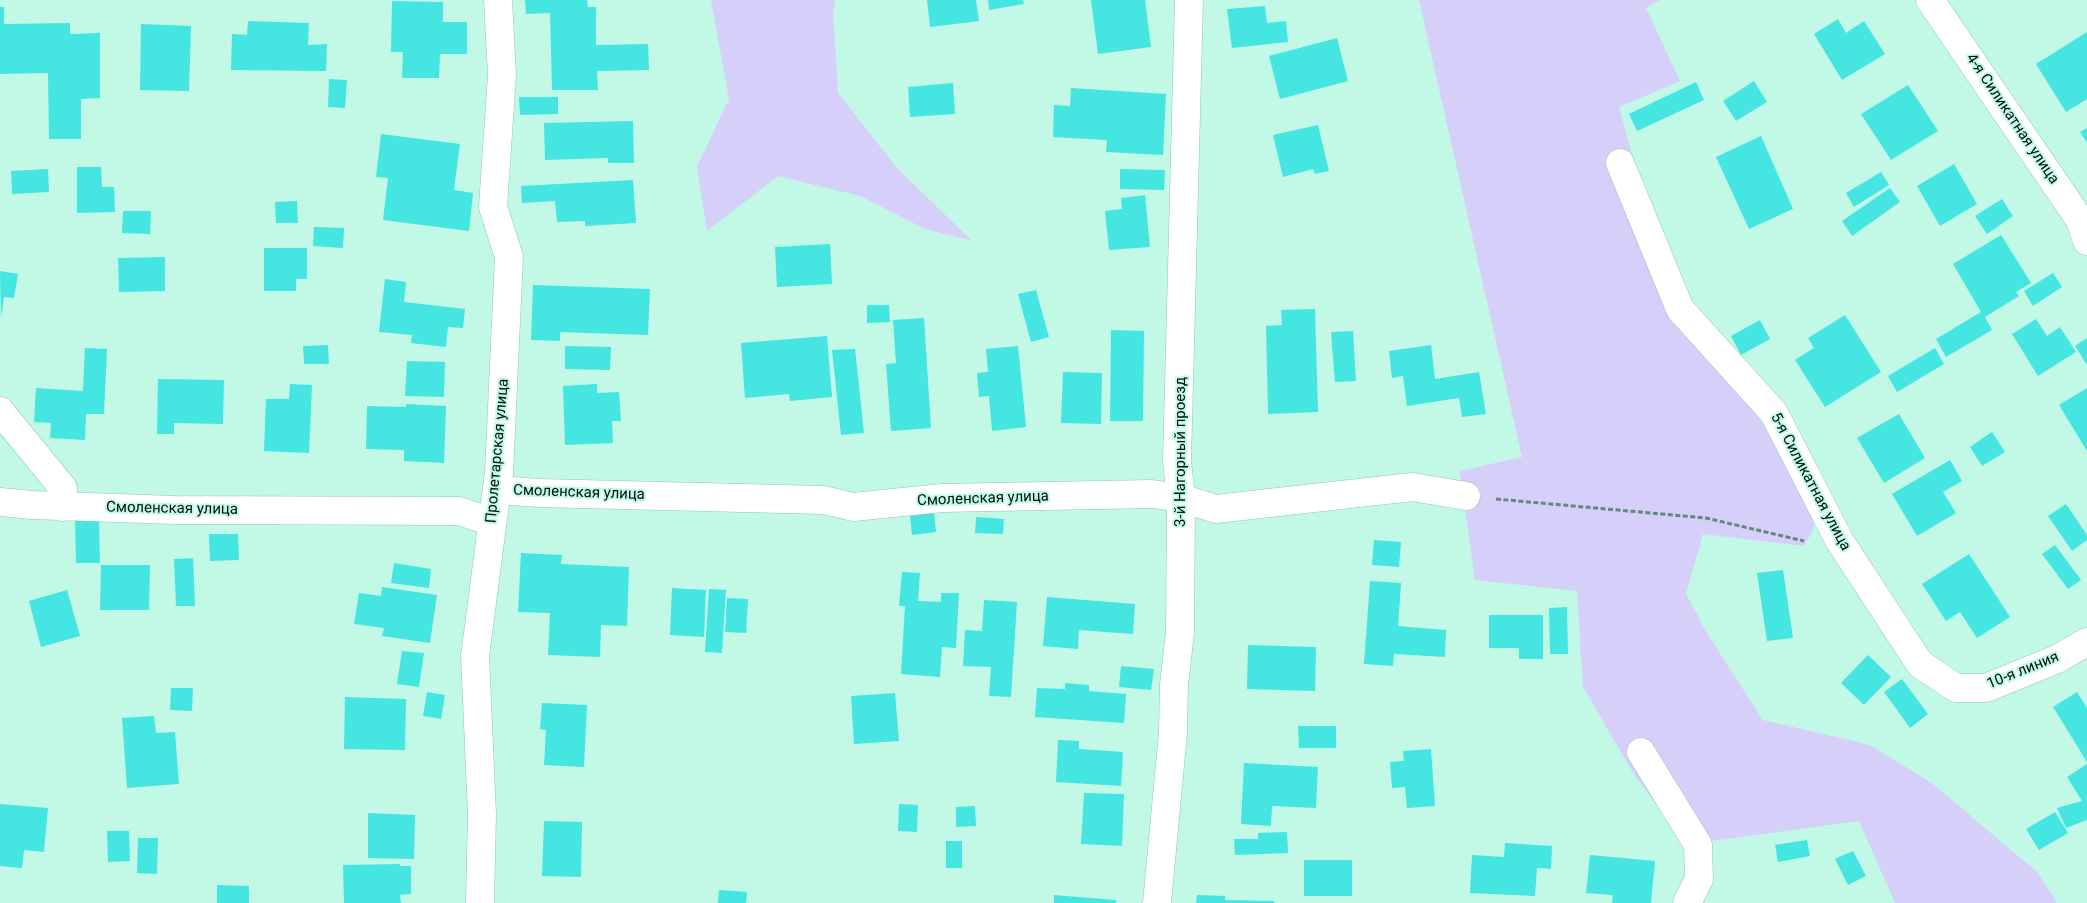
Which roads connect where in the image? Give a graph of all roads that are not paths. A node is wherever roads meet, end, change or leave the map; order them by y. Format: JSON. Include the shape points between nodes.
{"nodes":[{"id":1,"x":498,"y":0,"type":"edge"},
{"id":2,"x":1190,"y":0,"type":"edge"},
{"id":3,"x":1930,"y":0,"type":"edge"},
{"id":4,"x":1620,"y":163,"type":"dead end"},
{"id":5,"x":2087,"y":241,"type":"edge"},
{"id":6,"x":0,"y":411,"type":"edge"},
{"id":7,"x":497,"y":490,"type":"junction"},
{"id":8,"x":1466,"y":496,"type":"road end"},
{"id":9,"x":1180,"y":498,"type":"junction"},
{"id":10,"x":0,"y":502,"type":"edge"},
{"id":11,"x":62,"y":507,"type":"junction"},
{"id":12,"x":492,"y":522,"type":"junction"},
{"id":13,"x":2087,"y":642,"type":"edge"},
{"id":14,"x":1956,"y":688,"type":"joint"},
{"id":15,"x":1641,"y":752,"type":"dead end"},
{"id":16,"x":480,"y":903,"type":"edge"},
{"id":17,"x":1156,"y":903,"type":"edge"},
{"id":18,"x":1687,"y":903,"type":"edge"}],
"edges":[{"from":1,"to":7,"type":"street","name":"Пролетарская улица","via":[[502,76],[493,208],[509,257]]},
{"from":2,"to":9,"type":"street","name":"3-й Нагорный проезд","via":[[1178,461]]},
{"from":3,"to":5,"type":"street","name":"4-я Силикатная улица","via":[[2080,220]]},
{"from":4,"to":14,"type":"street","name":"5-я Силикатная улица","via":[[1680,309],[1774,413],[1839,540],[1920,664]]},
{"from":6,"to":11,"type":"street","via":[[63,488]]},
{"from":7,"to":9,"type":"street","name":"Смоленская улица","via":[[824,500],[853,507],[942,498],[1152,494]]},
{"from":7,"to":12,"type":"street","name":"Пролетарская улица"},
{"from":8,"to":9,"type":"street","name":"Смоленская улица","via":[[1412,487],[1216,510]]},
{"from":9,"to":17,"type":"street","name":"3-й Нагорный проезд","via":[[1180,632]]},
{"from":10,"to":11,"type":"street","name":"Смоленская улица"},
{"from":11,"to":12,"type":"street","name":"Смоленская улица","via":[[459,511]]},
{"from":12,"to":16,"type":"street","name":"Пролетарская улица","via":[[475,656],[482,814]]},
{"from":13,"to":14,"type":"street","name":"10-я линия","via":[[2057,659],[1986,688]]},
{"from":15,"to":18,"type":"street","via":[[1698,845],[1699,879]]}]}
